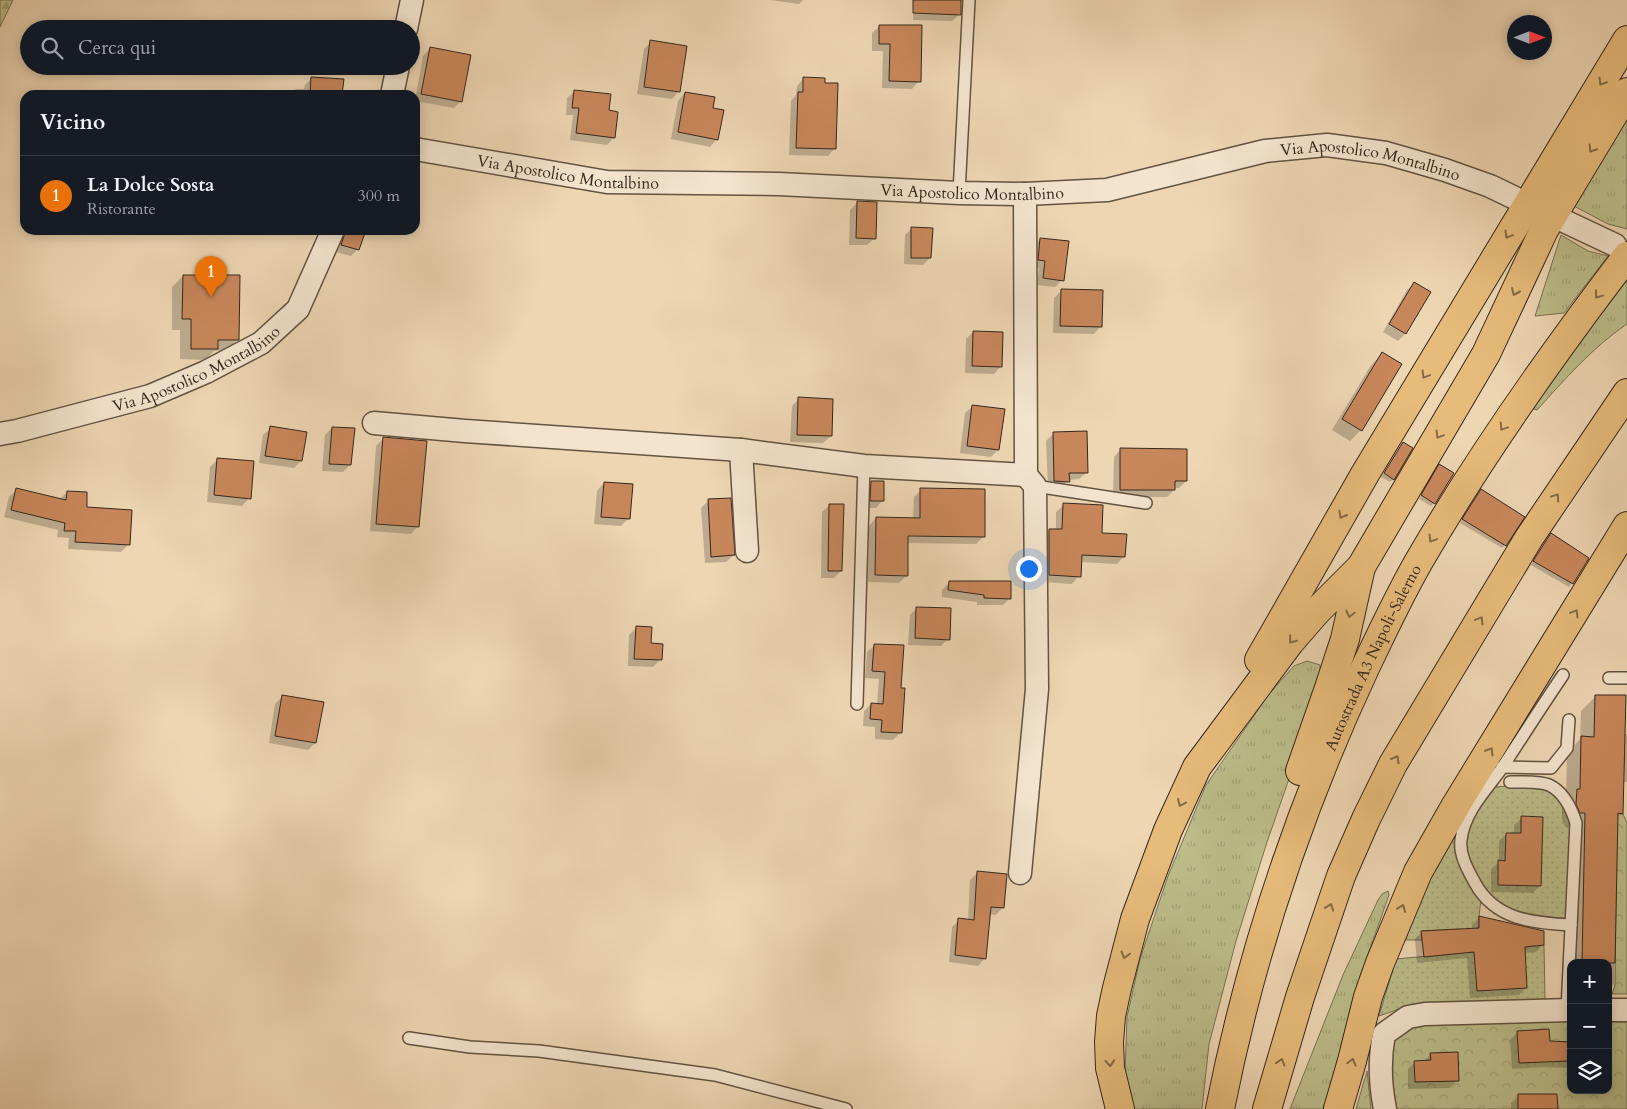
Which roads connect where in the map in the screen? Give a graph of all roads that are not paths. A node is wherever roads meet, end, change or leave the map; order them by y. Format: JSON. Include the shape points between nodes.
{"nodes":[{"id":1,"x":412,"y":0,"type":"edge"},
{"id":2,"x":969,"y":0,"type":"edge"},
{"id":3,"x":408,"y":20,"type":"edge"},
{"id":4,"x":1627,"y":40,"type":"edge"},
{"id":5,"x":396,"y":75,"type":"edge"},
{"id":6,"x":393,"y":90,"type":"edge"},
{"id":7,"x":1627,"y":92,"type":"edge"},
{"id":8,"x":420,"y":150,"type":"edge"},
{"id":9,"x":959,"y":193,"type":"junction"},
{"id":10,"x":1026,"y":194,"type":"junction"},
{"id":11,"x":1517,"y":199,"type":"dead end"},
{"id":12,"x":1562,"y":220,"type":"dead end"},
{"id":13,"x":331,"y":235,"type":"edge"},
{"id":14,"x":1621,"y":251,"type":"edge"},
{"id":15,"x":1627,"y":393,"type":"edge"},
{"id":16,"x":374,"y":423,"type":"dead end"},
{"id":17,"x":0,"y":434,"type":"edge"},
{"id":18,"x":741,"y":450,"type":"junction"},
{"id":19,"x":864,"y":466,"type":"junction"},
{"id":20,"x":1030,"y":480,"type":"junction"},
{"id":21,"x":1146,"y":503,"type":"dead end"},
{"id":22,"x":1627,"y":526,"type":"edge"},
{"id":23,"x":747,"y":551,"type":"dead end"},
{"id":24,"x":1361,"y":567,"type":"junction"},
{"id":25,"x":1563,"y":675,"type":"dead end"},
{"id":26,"x":1608,"y":678,"type":"dead end"},
{"id":27,"x":1627,"y":678,"type":"edge"},
{"id":28,"x":857,"y":704,"type":"dead end"},
{"id":29,"x":1568,"y":720,"type":"dead end"},
{"id":30,"x":1197,"y":767,"type":"junction"},
{"id":31,"x":1502,"y":767,"type":"junction"},
{"id":32,"x":1510,"y":782,"type":"dead end"},
{"id":33,"x":1020,"y":873,"type":"dead end"},
{"id":34,"x":1571,"y":925,"type":"junction"},
{"id":35,"x":1569,"y":1004,"type":"edge"},
{"id":36,"x":1567,"y":1010,"type":"edge"},
{"id":37,"x":1612,"y":1010,"type":"edge"},
{"id":38,"x":1627,"y":1010,"type":"edge"},
{"id":39,"x":409,"y":1038,"type":"dead end"},
{"id":40,"x":1226,"y":1082,"type":"junction"},
{"id":41,"x":846,"y":1109,"type":"edge"},
{"id":42,"x":1120,"y":1109,"type":"edge"},
{"id":43,"x":1220,"y":1109,"type":"edge"},
{"id":44,"x":1267,"y":1109,"type":"edge"},
{"id":45,"x":1338,"y":1109,"type":"edge"},
{"id":46,"x":1385,"y":1109,"type":"edge"}],
"edges":[{"from":1,"to":3,"type":"street"},
{"from":2,"to":9,"type":"lane"},
{"from":4,"to":30,"type":"highway","one_way":true,"via":[[1365,474]]},
{"from":5,"to":6,"type":"street"},
{"from":7,"to":24,"type":"highway","one_way":true,"via":[[1544,230],[1486,354]]},
{"from":8,"to":9,"type":"street","name":"Via Apostolico Montalbino","via":[[607,182],[779,184]]},
{"from":9,"to":10,"type":"street","name":"Via Apostolico Montalbino"},
{"from":10,"to":11,"type":"street","name":"Via Apostolico Montalbino","via":[[1107,190],[1264,151],[1327,145],[1386,152],[1490,186]]},
{"from":10,"to":20,"type":"street"},
{"from":12,"to":14,"type":"street"},
{"from":13,"to":17,"type":"street","name":"Via Apostolico Montalbino","via":[[298,310],[261,342],[206,372],[150,396]]},
{"from":14,"to":40,"type":"highway","name":"Autostrada A3 Napoli-Salerno","one_way":true,"via":[[1489,447],[1418,564],[1380,635],[1337,727],[1289,853],[1246,994]]},
{"from":44,"to":15,"type":"highway","one_way":true,"via":[[1341,876],[1389,772],[1529,538]]},
{"from":16,"to":18,"type":"street"},
{"from":18,"to":19,"type":"street"},
{"from":18,"to":23,"type":"street"},
{"from":19,"to":20,"type":"street"},
{"from":19,"to":28,"type":"lane"},
{"from":20,"to":21,"type":"lane"},
{"from":20,"to":33,"type":"street","via":[[1038,688]]},
{"from":45,"to":22,"type":"highway","one_way":true,"via":[[1368,997],[1418,872]]},
{"from":24,"to":30,"type":"highway","one_way":true,"via":[[1290,642]]},
{"from":24,"to":40,"type":"highway","one_way":true,"via":[[1332,680],[1247,933],[1232,1010]]},
{"from":25,"to":31,"type":"lane"},
{"from":26,"to":27,"type":"lane"},
{"from":29,"to":31,"type":"lane","via":[[1567,748],[1552,768]]},
{"from":30,"to":42,"type":"highway","one_way":true,"via":[[1168,830],[1135,920],[1116,988],[1109,1042],[1110,1068]]},
{"from":31,"to":34,"type":"lane","via":[[1466,823],[1461,841],[1466,867],[1480,893],[1501,911],[1538,923]]},
{"from":32,"to":34,"type":"lane","via":[[1550,785],[1571,808],[1576,823]]},
{"from":34,"to":35,"type":"lane"},
{"from":36,"to":46,"type":"street","via":[[1408,1017],[1384,1034],[1380,1087]]},
{"from":37,"to":38,"type":"street"},
{"from":39,"to":41,"type":"lane","via":[[470,1047],[539,1051],[715,1076]]},
{"from":40,"to":43,"type":"highway","name":"Autostrada A3 Napoli-Salerno"}]}
